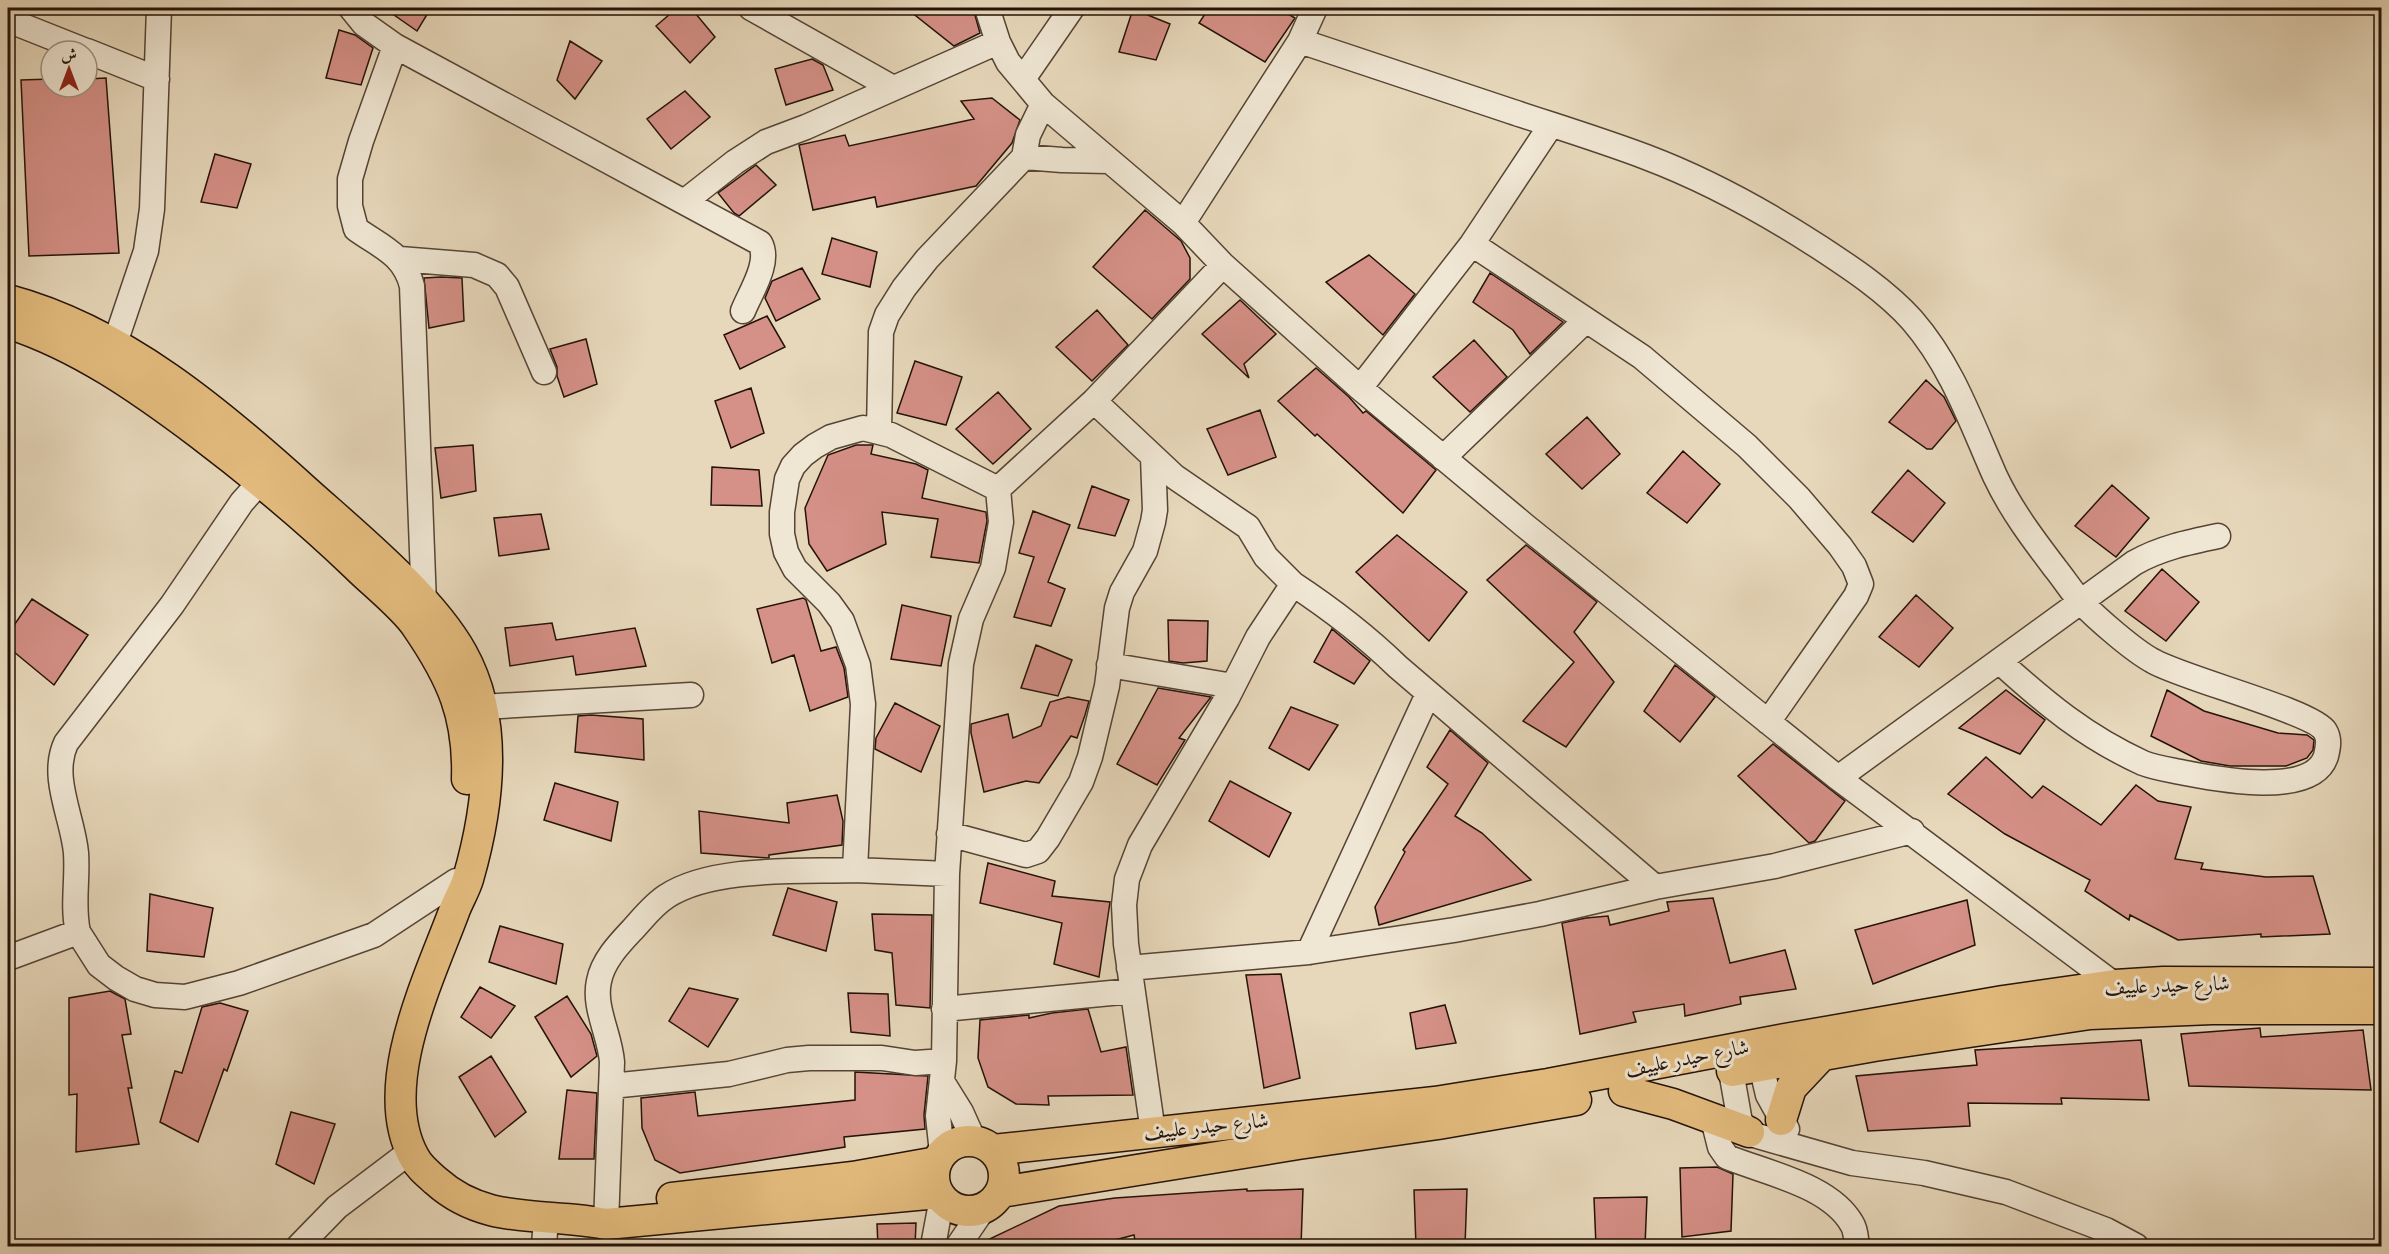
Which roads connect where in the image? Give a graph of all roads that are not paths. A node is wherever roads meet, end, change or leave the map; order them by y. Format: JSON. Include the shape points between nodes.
{"nodes":[{"id":1,"x":159,"y":8,"type":"edge"},
{"id":2,"x":351,"y":8,"type":"edge"},
{"id":3,"x":751,"y":8,"type":"edge"},
{"id":4,"x":987,"y":8,"type":"edge"},
{"id":5,"x":1072,"y":8,"type":"edge"},
{"id":6,"x":1315,"y":8,"type":"edge"},
{"id":7,"x":8,"y":20,"type":"edge"},
{"id":8,"x":56,"y":39,"type":"edge"},
{"id":9,"x":1300,"y":41,"type":"junction"},
{"id":10,"x":998,"y":42,"type":"junction"},
{"id":11,"x":395,"y":46,"type":"junction"},
{"id":12,"x":99,"y":56,"type":"edge"},
{"id":13,"x":157,"y":79,"type":"junction"},
{"id":14,"x":1023,"y":79,"type":"junction"},
{"id":15,"x":893,"y":88,"type":"junction"},
{"id":16,"x":1043,"y":104,"type":"junction"},
{"id":17,"x":1551,"y":124,"type":"junction"},
{"id":18,"x":1024,"y":157,"type":"junction"},
{"id":19,"x":1108,"y":161,"type":"junction"},
{"id":20,"x":684,"y":202,"type":"junction"},
{"id":21,"x":1182,"y":223,"type":"junction"},
{"id":22,"x":1472,"y":244,"type":"junction"},
{"id":23,"x":400,"y":259,"type":"junction"},
{"id":24,"x":1223,"y":265,"type":"junction"},
{"id":25,"x":8,"y":300,"type":"edge"},
{"id":26,"x":743,"y":311,"type":"dead end"},
{"id":27,"x":1586,"y":320,"type":"junction"},
{"id":28,"x":8,"y":323,"type":"edge"},
{"id":29,"x":115,"y":343,"type":"junction"},
{"id":30,"x":544,"y":372,"type":"dead end"},
{"id":31,"x":1360,"y":388,"type":"junction"},
{"id":32,"x":1094,"y":401,"type":"junction"},
{"id":33,"x":879,"y":431,"type":"junction"},
{"id":34,"x":1153,"y":457,"type":"junction"},
{"id":35,"x":1443,"y":458,"type":"junction"},
{"id":36,"x":261,"y":481,"type":"junction"},
{"id":37,"x":998,"y":489,"type":"junction"},
{"id":38,"x":2218,"y":536,"type":"dead end"},
{"id":39,"x":1293,"y":584,"type":"junction"},
{"id":40,"x":2080,"y":601,"type":"junction"},
{"id":41,"x":424,"y":604,"type":"junction"},
{"id":42,"x":1999,"y":661,"type":"junction"},
{"id":43,"x":1110,"y":665,"type":"junction"},
{"id":44,"x":1233,"y":686,"type":"junction"},
{"id":45,"x":1428,"y":694,"type":"junction"},
{"id":46,"x":691,"y":695,"type":"dead end"},
{"id":47,"x":482,"y":706,"type":"junction"},
{"id":48,"x":1768,"y":722,"type":"junction"},
{"id":49,"x":1838,"y":778,"type":"junction"},
{"id":50,"x":1912,"y":831,"type":"junction"},
{"id":51,"x":949,"y":834,"type":"junction"},
{"id":52,"x":855,"y":870,"type":"junction"},
{"id":53,"x":947,"y":874,"type":"junction"},
{"id":54,"x":1655,"y":887,"type":"junction"},
{"id":55,"x":460,"y":889,"type":"junction"},
{"id":56,"x":78,"y":932,"type":"junction"},
{"id":57,"x":1309,"y":952,"type":"junction"},
{"id":58,"x":8,"y":958,"type":"edge"},
{"id":59,"x":1130,"y":980,"type":"junction"},
{"id":60,"x":2382,"y":983,"type":"edge"},
{"id":61,"x":2115,"y":985,"type":"junction"},
{"id":62,"x":2382,"y":1009,"type":"edge"},
{"id":63,"x":945,"y":1010,"type":"junction"},
{"id":64,"x":1823,"y":1054,"type":"junction"},
{"id":65,"x":1761,"y":1065,"type":"junction"},
{"id":66,"x":1731,"y":1071,"type":"junction"},
{"id":67,"x":943,"y":1072,"type":"junction"},
{"id":68,"x":610,"y":1086,"type":"junction"},
{"id":69,"x":1624,"y":1091,"type":"junction"},
{"id":70,"x":1713,"y":1119,"type":"junction"},
{"id":71,"x":1781,"y":1120,"type":"junction"},
{"id":72,"x":1153,"y":1132,"type":"junction"},
{"id":73,"x":1749,"y":1132,"type":"junction"},
{"id":74,"x":984,"y":1145,"type":"junction"},
{"id":75,"x":1798,"y":1146,"type":"junction"},
{"id":76,"x":411,"y":1151,"type":"junction"},
{"id":77,"x":939,"y":1157,"type":"junction"},
{"id":78,"x":940,"y":1196,"type":"junction"},
{"id":79,"x":992,"y":1200,"type":"junction"},
{"id":80,"x":597,"y":1216,"type":"junction"},
{"id":81,"x":545,"y":1232,"type":"edge"},
{"id":82,"x":299,"y":1246,"type":"edge"},
{"id":83,"x":933,"y":1246,"type":"edge"},
{"id":84,"x":958,"y":1246,"type":"edge"},
{"id":85,"x":1857,"y":1246,"type":"edge"},
{"id":86,"x":2136,"y":1246,"type":"edge"}],
"edges":[{"from":1,"to":13,"type":"street"},
{"from":2,"to":11,"type":"street","via":[[364,24]]},
{"from":3,"to":15,"type":"street"},
{"from":4,"to":10,"type":"street"},
{"from":5,"to":14,"type":"street"},
{"from":6,"to":9,"type":"street"},
{"from":7,"to":8,"type":"street"},
{"from":9,"to":17,"type":"street"},
{"from":9,"to":21,"type":"street"},
{"from":10,"to":14,"type":"street"},
{"from":10,"to":15,"type":"street"},
{"from":11,"to":20,"type":"street"},
{"from":11,"to":23,"type":"street","via":[[350,178],[350,206],[356,229]]},
{"from":12,"to":13,"type":"street"},
{"from":13,"to":29,"type":"street","via":[[152,209],[146,251]]},
{"from":14,"to":16,"type":"street"},
{"from":15,"to":20,"type":"street","via":[[766,142]]},
{"from":16,"to":18,"type":"street","via":[[1028,135]]},
{"from":16,"to":19,"type":"street"},
{"from":17,"to":22,"type":"street"},
{"from":17,"to":40,"type":"street","via":[[1649,158],[1778,220],[1851,268],[1910,318],[1944,364],[2007,500]]},
{"from":18,"to":19,"type":"street"},
{"from":18,"to":33,"type":"street","via":[[927,259],[887,315],[881,332]]},
{"from":19,"to":21,"type":"street"},
{"from":20,"to":26,"type":"street","via":[[760,243],[764,249]]},
{"from":21,"to":24,"type":"street"},
{"from":22,"to":27,"type":"street"},
{"from":22,"to":31,"type":"street"},
{"from":23,"to":30,"type":"street","via":[[474,266],[497,275],[507,287]]},
{"from":23,"to":41,"type":"street","via":[[412,286]]},
{"from":24,"to":31,"type":"street"},
{"from":24,"to":32,"type":"street"},
{"from":25,"to":29,"type":"main road"},
{"from":27,"to":35,"type":"street"},
{"from":27,"to":48,"type":"street","via":[[1641,357],[1747,446],[1799,498],[1854,566],[1861,584],[1856,596]]},
{"from":28,"to":36,"type":"main road","via":[[59,342],[130,384]]},
{"from":29,"to":41,"type":"main road","via":[[164,375],[265,454]]},
{"from":31,"to":35,"type":"street"},
{"from":32,"to":34,"type":"street"},
{"from":32,"to":37,"type":"street"},
{"from":33,"to":37,"type":"street"},
{"from":33,"to":52,"type":"street","via":[[863,429],[831,437],[803,455],[787,479],[782,512],[786,552],[795,569],[842,621],[858,665],[862,704]]},
{"from":34,"to":39,"type":"street","via":[[1175,477],[1248,527],[1266,557]]},
{"from":34,"to":43,"type":"street","via":[[1153,522],[1145,550],[1122,592]]},
{"from":35,"to":48,"type":"street"},
{"from":36,"to":55,"type":"main road","via":[[329,540],[415,624],[441,665],[462,712],[468,761]]},
{"from":36,"to":56,"type":"street","via":[[62,753],[62,784],[76,851]]},
{"from":37,"to":51,"type":"street","via":[[1001,522],[993,568],[970,619],[961,664]]},
{"from":38,"to":40,"type":"street","via":[[2153,553]]},
{"from":39,"to":44,"type":"street","via":[[1258,637]]},
{"from":39,"to":45,"type":"street","via":[[1368,638]]},
{"from":40,"to":42,"type":"street"},
{"from":40,"to":42,"type":"street","via":[[2152,661],[2319,725],[2328,740],[2323,763],[2312,774],[2299,779],[2260,782],[2223,780],[2149,765],[2092,737],[2045,704]]},
{"from":41,"to":47,"type":"main road","via":[[461,651],[478,687]]},
{"from":42,"to":49,"type":"street"},
{"from":43,"to":44,"type":"street"},
{"from":43,"to":51,"type":"street","via":[[1081,782],[1038,851],[1026,855]]},
{"from":44,"to":59,"type":"street","via":[[1140,845],[1127,879],[1124,905]]},
{"from":45,"to":54,"type":"street"},
{"from":45,"to":57,"type":"street"},
{"from":46,"to":47,"type":"street"},
{"from":47,"to":55,"type":"main road","via":[[486,720],[485,799]]},
{"from":48,"to":49,"type":"street"},
{"from":49,"to":50,"type":"street"},
{"from":50,"to":54,"type":"street","via":[[1775,866]]},
{"from":50,"to":61,"type":"street"},
{"from":51,"to":53,"type":"street"},
{"from":52,"to":53,"type":"street"},
{"from":52,"to":68,"type":"street","via":[[724,876],[693,883],[666,896],[609,957],[599,980],[600,1011],[610,1044]]},
{"from":53,"to":63,"type":"street"},
{"from":54,"to":57,"type":"street","via":[[1540,914]]},
{"from":55,"to":56,"type":"street","via":[[374,935],[238,983],[177,998],[135,989],[116,978],[99,965]]},
{"from":55,"to":76,"type":"main road","via":[[405,1056],[400,1096]]},
{"from":56,"to":58,"type":"street"},
{"from":57,"to":59,"type":"street"},
{"from":59,"to":63,"type":"street"},
{"from":59,"to":72,"type":"street"},
{"from":60,"to":61,"type":"main road","name":"شارع حيدر علييف"},
{"from":61,"to":72,"type":"main road","name":"شارع حيدر علييف","via":[[1446,1101]]},
{"from":62,"to":64,"type":"main road","name":"شارع حيدر علييف","via":[[2202,1009],[2090,1014]]},
{"from":63,"to":67,"type":"street"},
{"from":64,"to":65,"type":"main road","name":"شارع حيدر علييف"},
{"from":64,"to":71,"type":"main road","via":[[1791,1088]]},
{"from":65,"to":66,"type":"main road","name":"شارع حيدر علييف"},
{"from":65,"to":71,"type":"street","via":[[1768,1095]]},
{"from":66,"to":69,"type":"main road","name":"شارع حيدر علييف"},
{"from":66,"to":73,"type":"street","via":[[1738,1116]]},
{"from":67,"to":68,"type":"street","via":[[882,1059],[809,1058],[729,1074]]},
{"from":67,"to":74,"type":"street","via":[[960,1112]]},
{"from":67,"to":77,"type":"street","via":[[938,1102]]},
{"from":68,"to":80,"type":"street"},
{"from":69,"to":70,"type":"main road"},
{"from":69,"to":79,"type":"main road","name":"شارع حيدر علييف","via":[[1298,1144]]},
{"from":70,"to":73,"type":"main road"},
{"from":70,"to":85,"type":"street","via":[[1720,1147],[1727,1157],[1835,1203],[1853,1225]]},
{"from":71,"to":75,"type":"street"},
{"from":72,"to":74,"type":"main road","name":"شارع حيدر علييف"},
{"from":73,"to":75,"type":"street"},
{"from":74,"to":77,"type":"main road","via":[[960,1142]]},
{"from":74,"to":79,"type":"main road","via":[[999,1157],[1005,1174]]},
{"from":75,"to":86,"type":"street","via":[[1852,1163],[1924,1173],[2006,1192],[2106,1230]]},
{"from":76,"to":81,"type":"main road","via":[[427,1173],[458,1197]]},
{"from":76,"to":82,"type":"street","via":[[337,1207]]},
{"from":77,"to":78,"type":"main road","via":[[934,1177]]},
{"from":77,"to":80,"type":"main road","via":[[853,1177]]},
{"from":78,"to":79,"type":"main road","via":[[951,1206],[973,1211]]},
{"from":78,"to":80,"type":"main road"},
{"from":78,"to":83,"type":"street"},
{"from":79,"to":84,"type":"street"},
{"from":80,"to":81,"type":"main road"}]}
